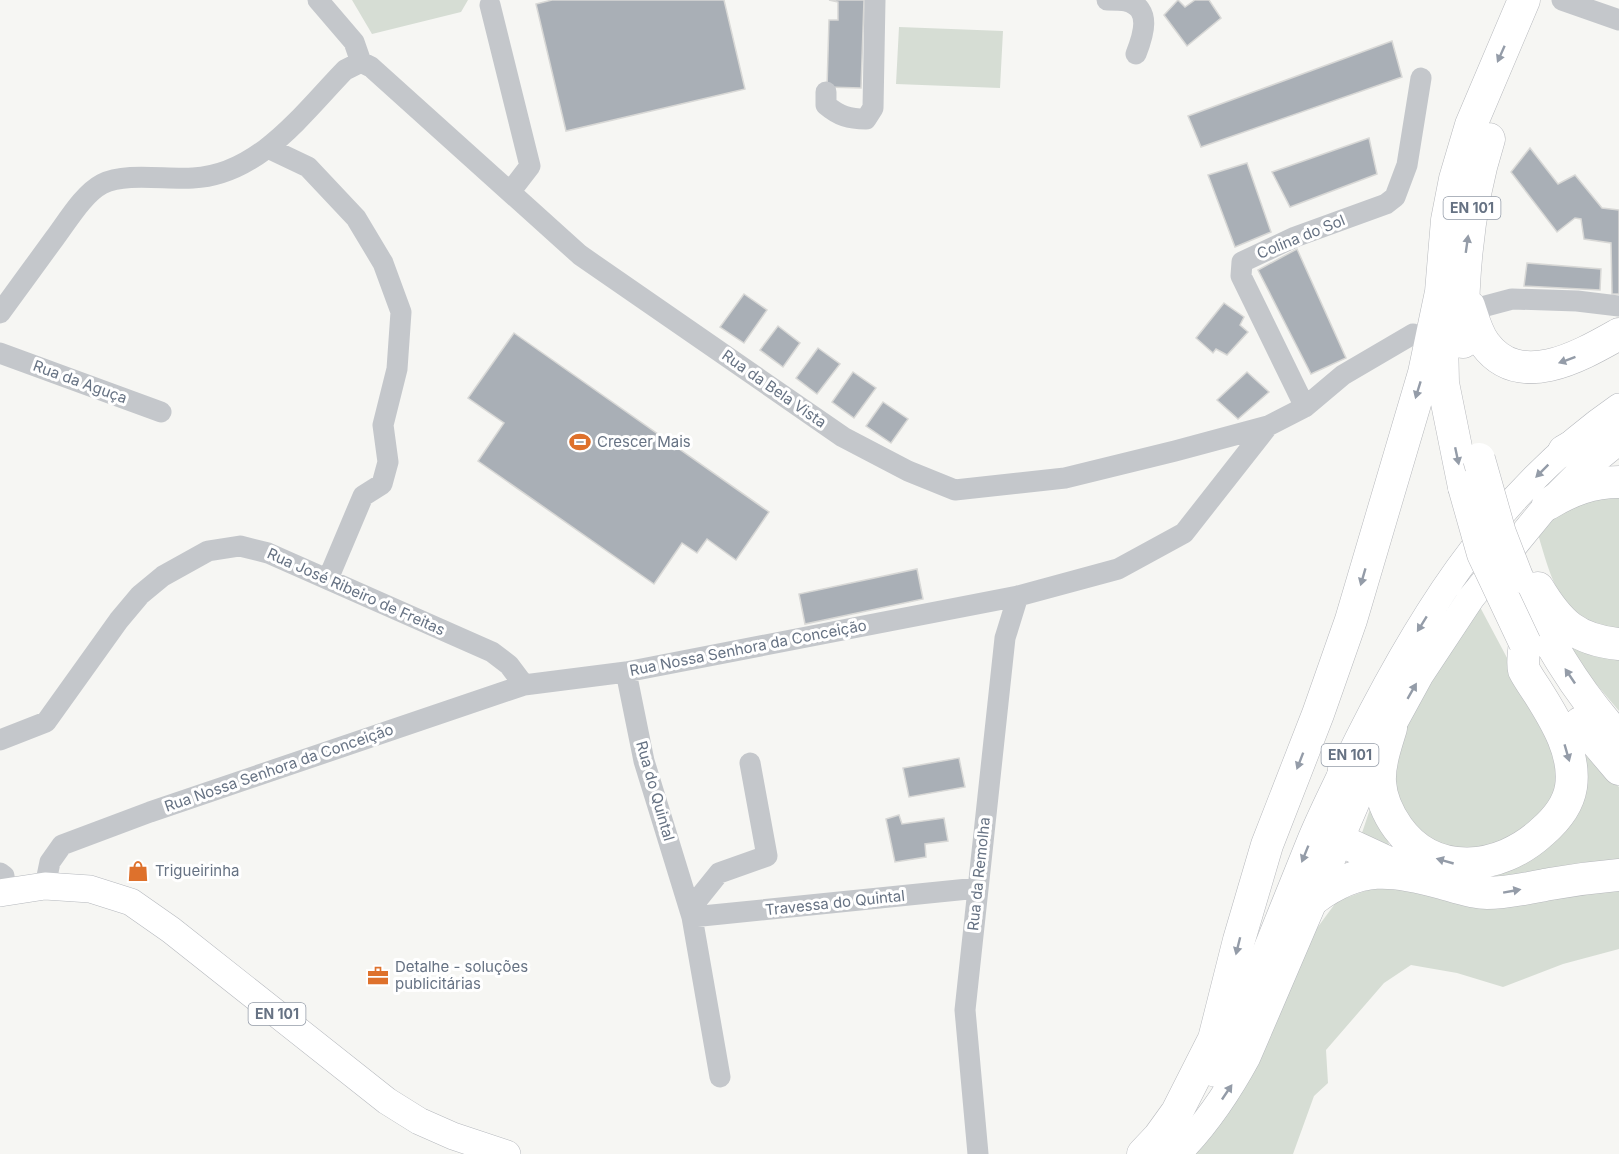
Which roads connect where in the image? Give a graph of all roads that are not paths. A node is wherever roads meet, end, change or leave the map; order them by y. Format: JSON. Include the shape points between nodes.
{"nodes":[{"id":1,"x":318,"y":0,"type":"edge"},
{"id":2,"x":875,"y":0,"type":"edge"},
{"id":3,"x":1107,"y":0,"type":"edge"},
{"id":4,"x":1524,"y":0,"type":"edge"},
{"id":5,"x":1547,"y":0,"type":"edge"},
{"id":6,"x":1562,"y":0,"type":"edge"},
{"id":7,"x":490,"y":5,"type":"dead end"},
{"id":8,"x":1619,"y":20,"type":"edge"},
{"id":9,"x":1136,"y":54,"type":"dead end"},
{"id":10,"x":361,"y":62,"type":"junction"},
{"id":11,"x":1421,"y":78,"type":"dead end"},
{"id":12,"x":826,"y":92,"type":"dead end"},
{"id":13,"x":268,"y":148,"type":"junction"},
{"id":14,"x":510,"y":192,"type":"junction"},
{"id":15,"x":1462,"y":297,"type":"junction"},
{"id":16,"x":1619,"y":306,"type":"edge"},
{"id":17,"x":0,"y":313,"type":"edge"},
{"id":18,"x":1413,"y":334,"type":"dead end"},
{"id":19,"x":1619,"y":334,"type":"edge"},
{"id":20,"x":0,"y":353,"type":"edge"},
{"id":21,"x":1305,"y":407,"type":"junction"},
{"id":22,"x":1619,"y":407,"type":"edge"},
{"id":23,"x":160,"y":412,"type":"dead end"},
{"id":24,"x":1619,"y":425,"type":"edge"},
{"id":25,"x":1268,"y":426,"type":"junction"},
{"id":26,"x":1619,"y":441,"type":"edge"},
{"id":27,"x":1564,"y":451,"type":"junction"},
{"id":28,"x":1619,"y":482,"type":"edge"},
{"id":29,"x":1548,"y":504,"type":"junction"},
{"id":30,"x":1517,"y":577,"type":"junction"},
{"id":31,"x":328,"y":579,"type":"junction"},
{"id":32,"x":1018,"y":596,"type":"junction"},
{"id":33,"x":1532,"y":635,"type":"junction"},
{"id":34,"x":1619,"y":644,"type":"edge"},
{"id":35,"x":626,"y":672,"type":"junction"},
{"id":36,"x":524,"y":685,"type":"junction"},
{"id":37,"x":1391,"y":728,"type":"junction"},
{"id":38,"x":1619,"y":738,"type":"edge"},
{"id":39,"x":0,"y":740,"type":"edge"},
{"id":40,"x":750,"y":763,"type":"dead end"},
{"id":41,"x":1344,"y":769,"type":"junction"},
{"id":42,"x":1619,"y":769,"type":"edge"},
{"id":43,"x":1341,"y":838,"type":"junction"},
{"id":44,"x":1619,"y":875,"type":"edge"},
{"id":45,"x":1434,"y":881,"type":"junction"},
{"id":46,"x":2,"y":886,"type":"edge"},
{"id":47,"x":45,"y":886,"type":"junction"},
{"id":48,"x":978,"y":888,"type":"junction"},
{"id":49,"x":1315,"y":898,"type":"junction"},
{"id":50,"x":691,"y":913,"type":"junction"},
{"id":51,"x":720,"y":1077,"type":"dead end"},
{"id":52,"x":507,"y":1154,"type":"edge"},
{"id":53,"x":978,"y":1154,"type":"edge"},
{"id":54,"x":1143,"y":1154,"type":"edge"},
{"id":55,"x":1159,"y":1154,"type":"edge"},
{"id":56,"x":1177,"y":1154,"type":"edge"}],
"edges":[{"from":1,"to":10,"type":"street","via":[[354,42]]},
{"from":2,"to":12,"type":"street","via":[[873,108],[866,119],[837,114],[826,105]]},
{"from":3,"to":9,"type":"street","via":[[1126,0],[1142,14],[1146,28]]},
{"from":4,"to":15,"type":"highway","number":"EN 101","one_way":true,"via":[[1470,125],[1447,220]]},
{"from":15,"to":5,"type":"highway","number":"EN 101","one_way":true,"via":[[1470,221],[1482,162],[1506,94]]},
{"from":6,"to":8,"type":"street"},
{"from":7,"to":14,"type":"street","via":[[530,166]]},
{"from":10,"to":13,"type":"street","via":[[345,70]]},
{"from":10,"to":14,"type":"street","name":"Rua da Bela Vista"},
{"from":11,"to":21,"type":"street","name":"Colina do Sol","via":[[1407,165],[1395,197],[1242,262],[1241,276]]},
{"from":13,"to":17,"type":"street","via":[[244,165],[217,175],[126,178],[102,184],[81,202]]},
{"from":13,"to":31,"type":"street","via":[[308,167],[356,218],[383,263],[401,312],[397,369],[383,425],[388,462],[382,484],[363,496]]},
{"from":14,"to":25,"type":"street","name":"Rua da Bela Vista","via":[[580,255],[843,437],[955,490],[1065,478]]},
{"from":15,"to":16,"type":"street"},
{"from":19,"to":15,"type":"highway","one_way":true,"via":[[1561,363],[1524,367],[1493,354]]},
{"from":15,"to":30,"type":"highway","number":"EN 101","bridge":true,"via":[[1465,386],[1479,459]]},
{"from":15,"to":33,"type":"highway","number":"EN 101","one_way":true,"bridge":true,"via":[[1443,383],[1464,487],[1483,554]]},
{"from":15,"to":54,"type":"highway","one_way":true,"via":[[1424,373],[1351,620],[1267,845],[1215,1039],[1177,1112]]},
{"from":18,"to":21,"type":"street","name":"Rua Nossa Senhora da Conceição","via":[[1342,375]]},
{"from":20,"to":23,"type":"street","name":"Rua da Aguça"},
{"from":21,"to":25,"type":"street","name":"Rua Nossa Senhora da Conceição"},
{"from":22,"to":27,"type":"main road","number":"EN 101"},
{"from":24,"to":27,"type":"highway","via":[[1602,429]]},
{"from":25,"to":32,"type":"street","name":"Rua Nossa Senhora da Conceição","via":[[1184,533],[1118,569]]},
{"from":26,"to":29,"type":"main road","number":"EN 101"},
{"from":27,"to":41,"type":"main road","number":"EN 101","one_way":true,"via":[[1514,499],[1466,556],[1386,684]]},
{"from":28,"to":29,"type":"highway","via":[[1586,485]]},
{"from":37,"to":29,"type":"main road","number":"EN 101","one_way":true,"via":[[1471,598]]},
{"from":30,"to":33,"type":"highway","number":"EN 101"},
{"from":30,"to":34,"type":"highway","via":[[1537,587],[1554,615],[1568,627],[1587,638]]},
{"from":31,"to":36,"type":"street","name":"Rua José Ribeiro de Freitas","via":[[492,652],[509,665]]},
{"from":31,"to":39,"type":"street","name":"Rua José Ribeiro de Freitas","via":[[268,553],[240,546],[208,551],[162,576],[140,595],[46,722]]},
{"from":32,"to":35,"type":"street","name":"Rua Nossa Senhora da Conceição"},
{"from":32,"to":48,"type":"street","name":"Rua da Remolha","via":[[1005,638]]},
{"from":33,"to":37,"type":"highway","one_way":true,"via":[[1523,669],[1560,732],[1571,769],[1571,787],[1556,820],[1522,847],[1488,862],[1453,864],[1430,856],[1407,840],[1388,813],[1380,782]]},
{"from":38,"to":33,"type":"highway","number":"EN 101","one_way":true},
{"from":33,"to":42,"type":"highway","number":"EN 101","via":[[1561,700]]},
{"from":35,"to":36,"type":"street","name":"Rua Nossa Senhora da Conceição"},
{"from":35,"to":50,"type":"street","name":"Rua do Quintal","via":[[644,761]]},
{"from":36,"to":47,"type":"street","name":"Rua Nossa Senhora da Conceição","via":[[62,845],[50,862]]},
{"from":37,"to":43,"type":"main road","number":"EN 101"},
{"from":40,"to":50,"type":"street","via":[[767,856],[719,873]]},
{"from":41,"to":43,"type":"highway","via":[[1332,818]]},
{"from":41,"to":55,"type":"main road","number":"EN 101","one_way":true,"via":[[1310,841],[1220,1062],[1185,1123]]},
{"from":43,"to":45,"type":"highway","via":[[1358,850]]},
{"from":43,"to":49,"type":"main road","number":"EN 101"},
{"from":45,"to":44,"type":"highway","one_way":true,"via":[[1484,893],[1505,893]]},
{"from":45,"to":49,"type":"highway","via":[[1370,873],[1332,885]]},
{"from":46,"to":47,"type":"main road","number":"EN 101"},
{"from":47,"to":52,"type":"main road","number":"EN 101","via":[[90,889],[131,902],[387,1101],[428,1125]]},
{"from":48,"to":50,"type":"street","name":"Travessa do Quintal"},
{"from":48,"to":53,"type":"street","name":"Rua da Remolha","via":[[965,1010]]},
{"from":56,"to":49,"type":"main road","number":"EN 101","one_way":true,"via":[[1230,1089]]},
{"from":50,"to":51,"type":"street","name":"Rua do Quintal"}]}
